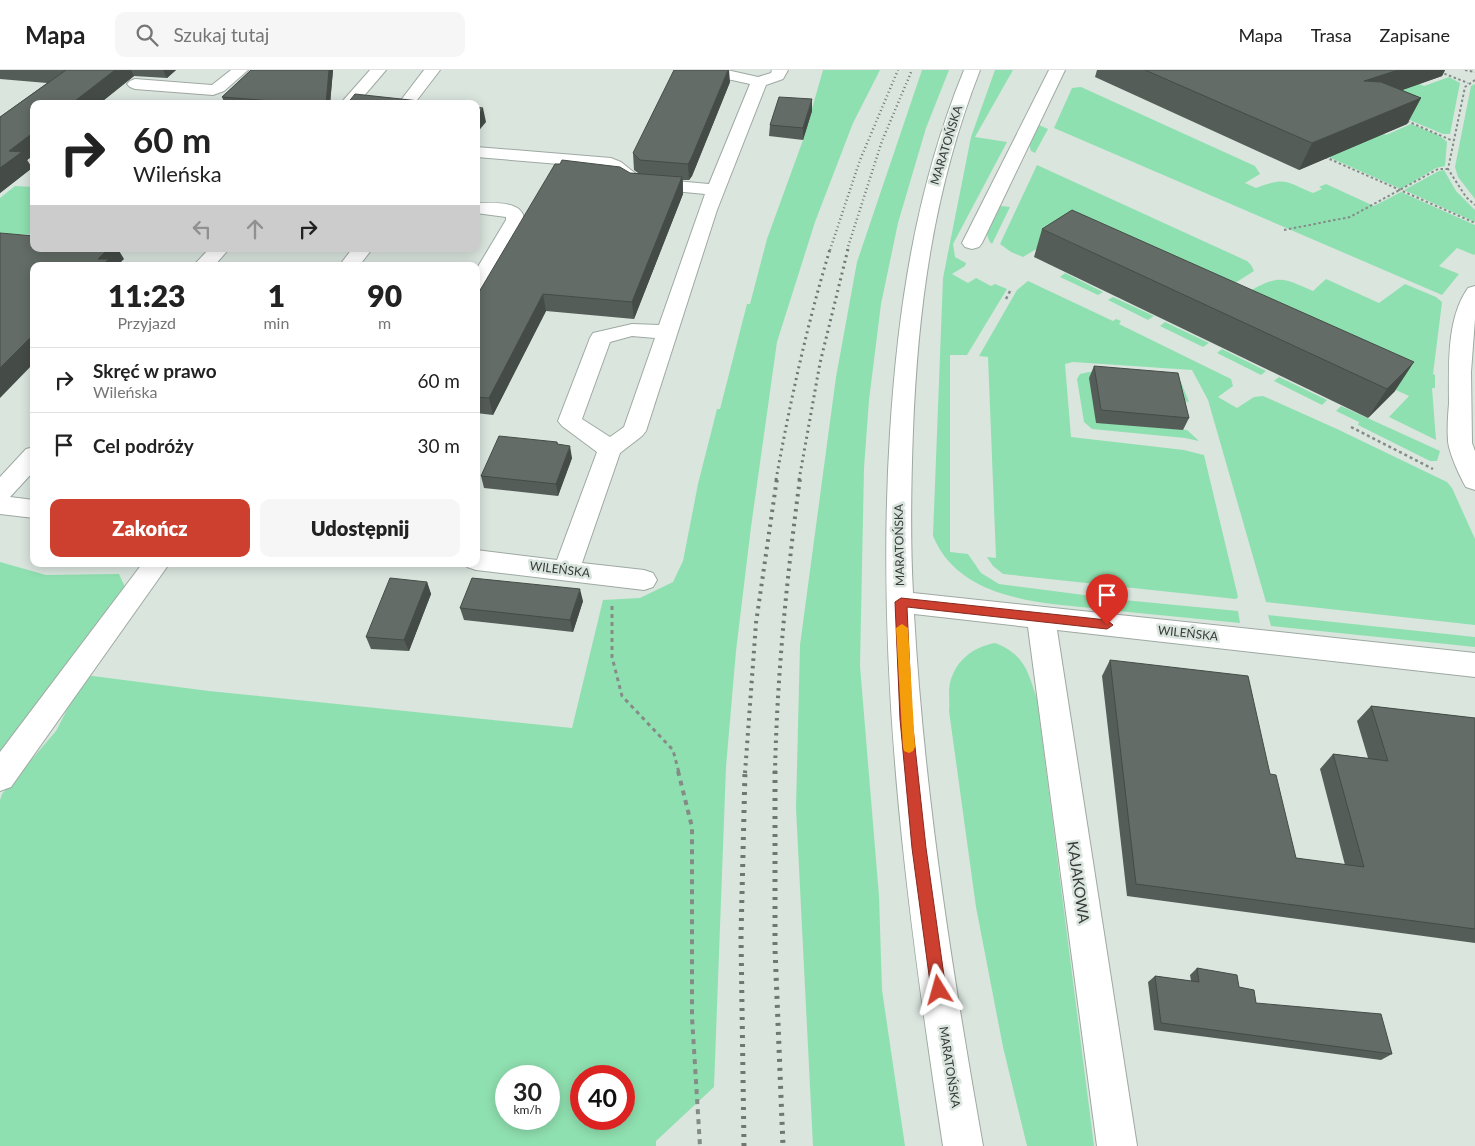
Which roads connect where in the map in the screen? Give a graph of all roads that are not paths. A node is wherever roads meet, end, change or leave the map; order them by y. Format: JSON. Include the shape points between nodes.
{"nodes":[{"id":1,"x":240,"y":70,"type":"edge"},
{"id":2,"x":378,"y":70,"type":"edge"},
{"id":3,"x":432,"y":70,"type":"edge"},
{"id":4,"x":780,"y":70,"type":"edge"},
{"id":5,"x":972,"y":70,"type":"edge"},
{"id":6,"x":1057,"y":70,"type":"edge"},
{"id":7,"x":688,"y":71,"type":"edge"},
{"id":8,"x":759,"y":82,"type":"junction"},
{"id":9,"x":135,"y":84,"type":"dead end"},
{"id":10,"x":352,"y":100,"type":"edge"},
{"id":11,"x":409,"y":100,"type":"edge"},
{"id":12,"x":480,"y":152,"type":"edge"},
{"id":13,"x":716,"y":190,"type":"junction"},
{"id":14,"x":480,"y":208,"type":"edge"},
{"id":15,"x":972,"y":243,"type":"dead end"},
{"id":16,"x":216,"y":252,"type":"edge"},
{"id":17,"x":360,"y":252,"type":"edge"},
{"id":18,"x":207,"y":262,"type":"edge"},
{"id":19,"x":352,"y":262,"type":"edge"},
{"id":20,"x":480,"y":281,"type":"edge"},
{"id":21,"x":1475,"y":292,"type":"edge"},
{"id":22,"x":667,"y":332,"type":"junction"},
{"id":23,"x":610,"y":449,"type":"junction"},
{"id":24,"x":30,"y":459,"type":"edge"},
{"id":25,"x":1475,"y":482,"type":"edge"},
{"id":26,"x":0,"y":493,"type":"edge"},
{"id":27,"x":0,"y":505,"type":"edge"},
{"id":28,"x":30,"y":509,"type":"edge"},
{"id":29,"x":480,"y":560,"type":"edge"},
{"id":30,"x":154,"y":567,"type":"edge"},
{"id":31,"x":566,"y":570,"type":"junction"},
{"id":32,"x":644,"y":580,"type":"dead end"},
{"id":33,"x":901,"y":602,"type":"junction"},
{"id":34,"x":1040,"y":618,"type":"junction"},
{"id":35,"x":1475,"y":665,"type":"edge"},
{"id":36,"x":0,"y":777,"type":"edge"},
{"id":37,"x":963,"y":1146,"type":"edge"},
{"id":38,"x":1117,"y":1146,"type":"edge"}],
"edges":[{"from":1,"to":9,"type":"street","via":[[213,90]]},
{"from":2,"to":10,"type":"street"},
{"from":3,"to":11,"type":"street"},
{"from":4,"to":8,"type":"street","via":[[778,76]]},
{"from":5,"to":33,"type":"street","name":"MARATOŃSKA","via":[[934,182],[908,334],[898,502]]},
{"from":6,"to":15,"type":"street"},
{"from":7,"to":8,"type":"street","via":[[732,75]]},
{"from":8,"to":13,"type":"street"},
{"from":12,"to":13,"type":"street","via":[[611,163],[638,183]]},
{"from":13,"to":22,"type":"street"},
{"from":14,"to":20,"type":"street","via":[[507,210],[515,214],[515,220]]},
{"from":16,"to":18,"type":"street"},
{"from":17,"to":19,"type":"street"},
{"from":21,"to":25,"type":"street","via":[[1464,321],[1460,372],[1460,443]]},
{"from":22,"to":23,"type":"street","via":[[634,431]]},
{"from":22,"to":23,"type":"street","via":[[632,330],[601,338],[570,421]]},
{"from":23,"to":31,"type":"street"},
{"from":24,"to":26,"type":"street"},
{"from":27,"to":28,"type":"street"},
{"from":29,"to":31,"type":"street","name":"WILEŃSKA"},
{"from":30,"to":36,"type":"street"},
{"from":31,"to":32,"type":"street","name":"WILEŃSKA"},
{"from":33,"to":34,"type":"street","name":"WILEŃSKA"},
{"from":33,"to":37,"type":"street","name":"MARATOŃSKA","via":[[906,719],[919,848]]},
{"from":34,"to":35,"type":"street","name":"WILEŃSKA"},
{"from":34,"to":38,"type":"street","name":"KAJAKOWA"}]}
